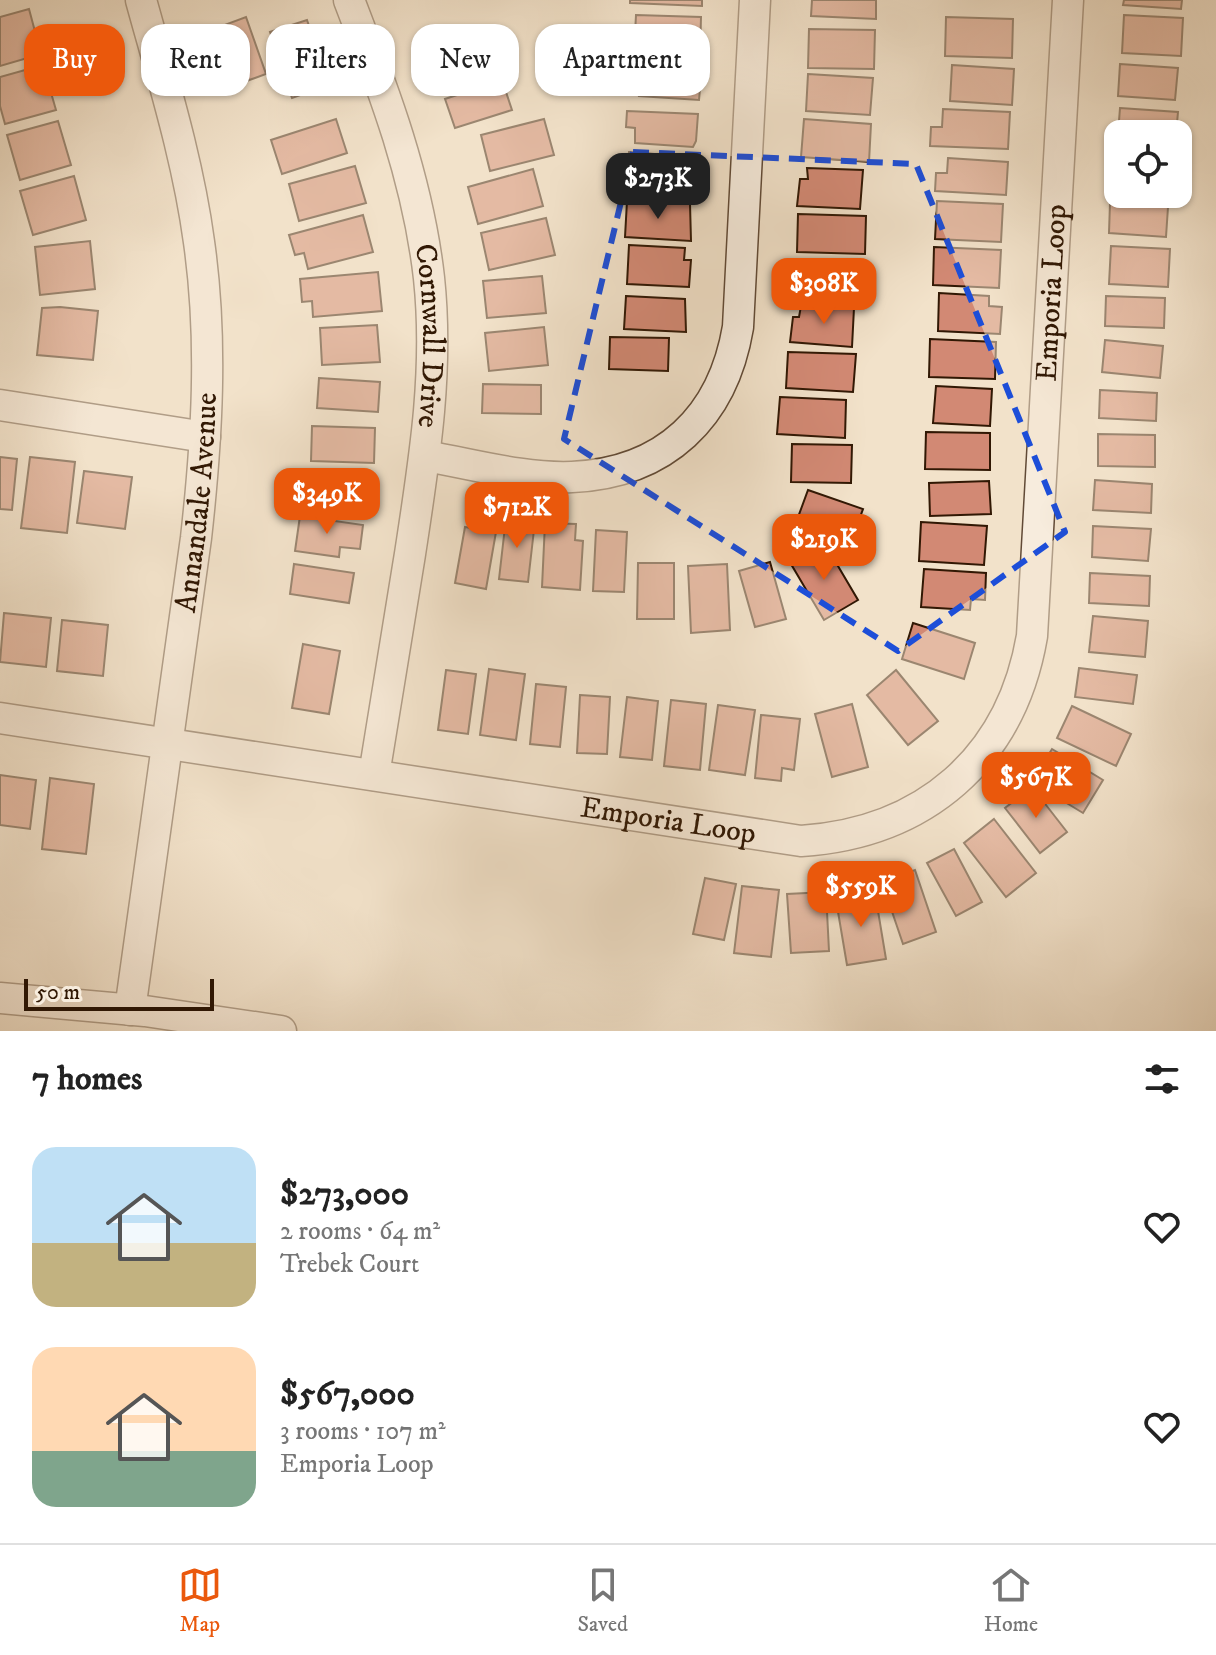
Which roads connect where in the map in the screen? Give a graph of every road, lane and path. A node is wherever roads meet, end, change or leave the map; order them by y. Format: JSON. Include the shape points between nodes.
{"nodes":[{"id":1,"x":141,"y":0,"type":"edge"},
{"id":2,"x":349,"y":0,"type":"edge"},
{"id":3,"x":755,"y":0,"type":"edge"},
{"id":4,"x":1068,"y":0,"type":"edge"},
{"id":5,"x":0,"y":405,"type":"edge"},
{"id":6,"x":205,"y":437,"type":"junction"},
{"id":7,"x":425,"y":456,"type":"junction"},
{"id":8,"x":0,"y":718,"type":"edge"},
{"id":9,"x":167,"y":744,"type":"junction"},
{"id":10,"x":374,"y":775,"type":"junction"},
{"id":11,"x":0,"y":998,"type":"edge"},
{"id":12,"x":130,"y":1010,"type":"junction"},
{"id":13,"x":281,"y":1031,"type":"edge"}],
"edges":[{"from":1,"to":6,"type":"street","name":"Annandale Avenue","via":[[186,168],[199,243],[207,330]]},
{"from":2,"to":7,"type":"street","name":"Cornwall Drive","via":[[392,113],[422,232],[433,360]]},
{"from":3,"to":7,"type":"street","via":[[738,327],[728,371],[705,411],[676,444],[632,465],[589,476],[548,476]]},
{"from":4,"to":10,"type":"street","name":"Emporia Loop","via":[[1032,636],[1019,691],[1005,721],[966,772],[941,794],[886,825],[801,841]]},
{"from":5,"to":6,"type":"street"},
{"from":6,"to":9,"type":"street","name":"Annandale Avenue"},
{"from":7,"to":10,"type":"street","name":"Cornwall Drive"},
{"from":8,"to":9,"type":"street","name":"Emporia Loop"},
{"from":9,"to":10,"type":"street","name":"Emporia Loop"},
{"from":9,"to":12,"type":"street","name":"Annandale Avenue"},
{"from":11,"to":12,"type":"street"},
{"from":12,"to":13,"type":"street"}]}
